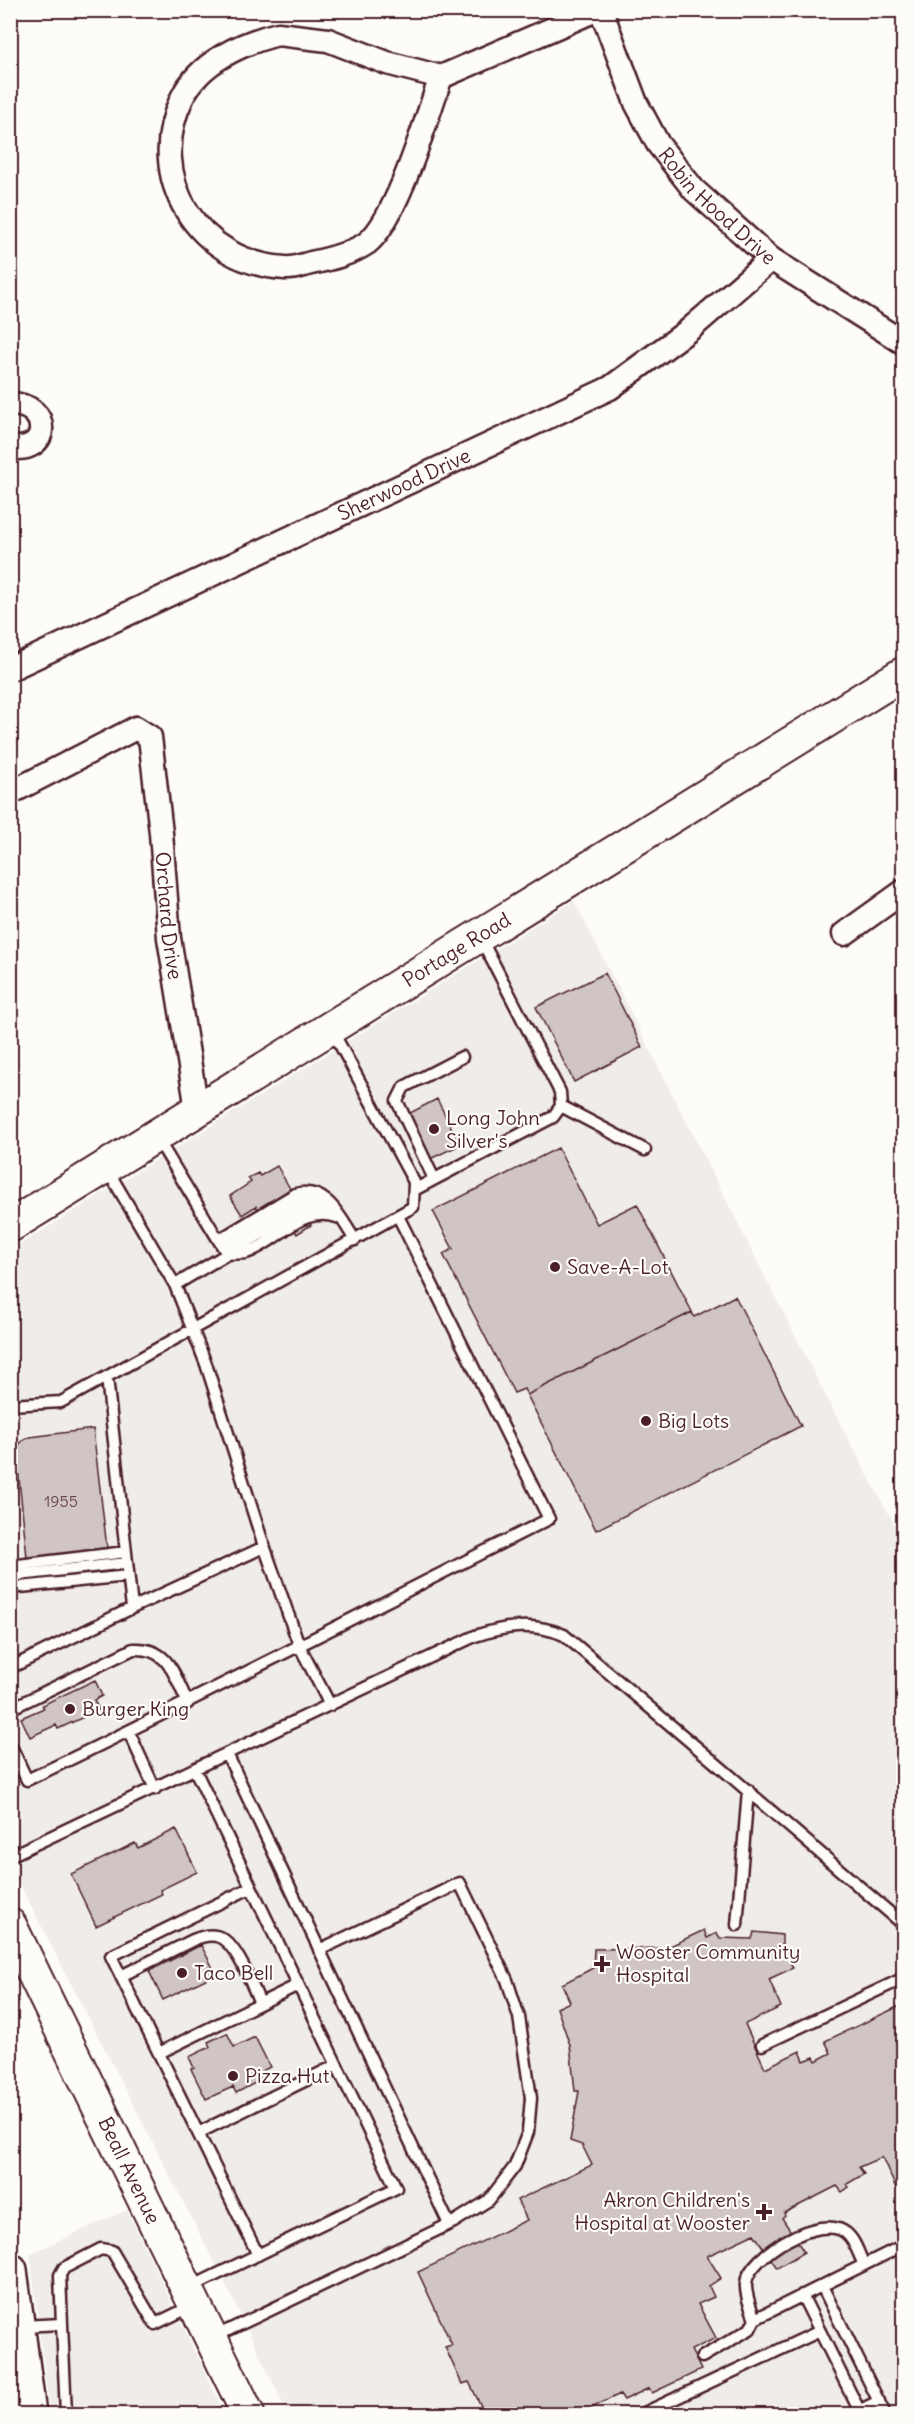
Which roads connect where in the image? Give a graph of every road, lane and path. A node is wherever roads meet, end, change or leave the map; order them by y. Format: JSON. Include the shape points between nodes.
{"nodes":[{"id":1,"x":596,"y":10,"type":"edge"},
{"id":2,"x":601,"y":10,"type":"edge"},
{"id":3,"x":441,"y":77,"type":"junction"},
{"id":4,"x":771,"y":259,"type":"junction"},
{"id":5,"x":903,"y":342,"type":"edge"},
{"id":6,"x":10,"y":404,"type":"edge"},
{"id":7,"x":10,"y":447,"type":"edge"},
{"id":8,"x":10,"y":669,"type":"edge"},
{"id":9,"x":903,"y":673,"type":"edge"},
{"id":10,"x":10,"y":793,"type":"edge"},
{"id":11,"x":903,"y":891,"type":"edge"},
{"id":12,"x":844,"y":934,"type":"dead end"},
{"id":13,"x":480,"y":936,"type":"junction"},
{"id":14,"x":331,"y":1027,"type":"junction"},
{"id":15,"x":462,"y":1056,"type":"dead end"},
{"id":16,"x":561,"y":1106,"type":"junction"},
{"id":17,"x":197,"y":1109,"type":"junction"},
{"id":18,"x":155,"y":1135,"type":"junction"},
{"id":19,"x":645,"y":1150,"type":"dead end"},
{"id":20,"x":105,"y":1166,"type":"junction"},
{"id":21,"x":434,"y":1179,"type":"junction"},
{"id":22,"x":414,"y":1191,"type":"junction"},
{"id":23,"x":336,"y":1211,"type":"junction"},
{"id":24,"x":398,"y":1216,"type":"junction"},
{"id":25,"x":10,"y":1226,"type":"edge"},
{"id":26,"x":355,"y":1240,"type":"junction"},
{"id":27,"x":223,"y":1247,"type":"junction"},
{"id":28,"x":175,"y":1285,"type":"junction"},
{"id":29,"x":193,"y":1329,"type":"junction"},
{"id":30,"x":107,"y":1377,"type":"junction"},
{"id":31,"x":10,"y":1405,"type":"edge"},
{"id":32,"x":264,"y":1547,"type":"junction"},
{"id":33,"x":126,"y":1557,"type":"junction"},
{"id":34,"x":10,"y":1566,"type":"edge"},
{"id":35,"x":10,"y":1576,"type":"edge"},
{"id":36,"x":128,"y":1576,"type":"junction"},
{"id":37,"x":10,"y":1588,"type":"edge"},
{"id":38,"x":132,"y":1608,"type":"junction"},
{"id":39,"x":299,"y":1645,"type":"junction"},
{"id":40,"x":10,"y":1668,"type":"edge"},
{"id":41,"x":188,"y":1704,"type":"junction"},
{"id":42,"x":330,"y":1705,"type":"junction"},
{"id":43,"x":10,"y":1709,"type":"edge"},
{"id":44,"x":129,"y":1732,"type":"junction"},
{"id":45,"x":10,"y":1744,"type":"edge"},
{"id":46,"x":227,"y":1755,"type":"junction"},
{"id":47,"x":195,"y":1770,"type":"junction"},
{"id":48,"x":155,"y":1789,"type":"junction"},
{"id":49,"x":748,"y":1790,"type":"junction"},
{"id":50,"x":10,"y":1856,"type":"edge"},
{"id":51,"x":250,"y":1888,"type":"junction"},
{"id":52,"x":10,"y":1925,"type":"edge"},
{"id":53,"x":737,"y":1925,"type":"dead end"},
{"id":54,"x":903,"y":1925,"type":"edge"},
{"id":55,"x":320,"y":1950,"type":"junction"},
{"id":56,"x":121,"y":1976,"type":"junction"},
{"id":57,"x":903,"y":1978,"type":"edge"},
{"id":58,"x":298,"y":1985,"type":"junction"},
{"id":59,"x":260,"y":2003,"type":"junction"},
{"id":60,"x":762,"y":2045,"type":"dead end"},
{"id":61,"x":159,"y":2053,"type":"junction"},
{"id":62,"x":337,"y":2065,"type":"junction"},
{"id":63,"x":198,"y":2133,"type":"junction"},
{"id":64,"x":449,"y":2224,"type":"junction"},
{"id":65,"x":903,"y":2245,"type":"edge"},
{"id":66,"x":258,"y":2255,"type":"junction"},
{"id":67,"x":864,"y":2265,"type":"junction"},
{"id":68,"x":11,"y":2271,"type":"edge"},
{"id":69,"x":822,"y":2286,"type":"junction"},
{"id":70,"x":802,"y":2295,"type":"junction"},
{"id":71,"x":191,"y":2297,"type":"junction"},
{"id":72,"x":755,"y":2319,"type":"junction"},
{"id":73,"x":62,"y":2324,"type":"junction"},
{"id":74,"x":18,"y":2327,"type":"junction"},
{"id":75,"x":820,"y":2331,"type":"junction"},
{"id":76,"x":211,"y":2338,"type":"junction"},
{"id":77,"x":702,"y":2357,"type":"dead end"},
{"id":78,"x":18,"y":2385,"type":"edge"},
{"id":79,"x":879,"y":2402,"type":"junction"},
{"id":80,"x":858,"y":2413,"type":"edge"},
{"id":81,"x":29,"y":2415,"type":"edge"},
{"id":82,"x":66,"y":2415,"type":"edge"},
{"id":83,"x":248,"y":2415,"type":"edge"},
{"id":84,"x":642,"y":2415,"type":"edge"},
{"id":85,"x":885,"y":2415,"type":"edge"}],
"edges":[{"from":1,"to":3,"type":"street"},
{"from":2,"to":4,"type":"street","name":"Robin Hood Drive","via":[[636,103],[658,144],[694,190]]},
{"from":3,"to":3,"type":"street","via":[[387,63],[328,40],[278,34],[249,41],[203,71],[182,97],[171,133],[170,170],[179,199],[203,234],[240,258],[286,268],[335,258],[367,242],[388,214]]},
{"from":4,"to":5,"type":"street","name":"Robin Hood Drive"},
{"from":4,"to":8,"type":"street","name":"Sherwood Drive","via":[[688,330],[610,388]]},
{"from":6,"to":7,"type":"street","via":[[27,406],[42,424],[38,440],[30,447]]},
{"from":9,"to":13,"type":"main road","name":"Portage Road"},
{"from":10,"to":17,"type":"street","name":"Orchard Drive","via":[[136,728],[150,738],[169,938]]},
{"from":11,"to":12,"type":"street"},
{"from":13,"to":14,"type":"main road","name":"Portage Road"},
{"from":13,"to":16,"type":"lane","via":[[560,1092]]},
{"from":14,"to":17,"type":"main road","name":"Portage Road"},
{"from":14,"to":22,"type":"lane","via":[[414,1182]]},
{"from":15,"to":21,"type":"lane","via":[[404,1087],[397,1101]]},
{"from":16,"to":19,"type":"lane"},
{"from":16,"to":21,"type":"lane","via":[[552,1117]]},
{"from":17,"to":18,"type":"main road","name":"Portage Road"},
{"from":18,"to":20,"type":"main road","name":"Portage Road"},
{"from":18,"to":27,"type":"lane"},
{"from":20,"to":25,"type":"main road","name":"Portage Road"},
{"from":20,"to":28,"type":"lane"},
{"from":21,"to":22,"type":"lane"},
{"from":22,"to":24,"type":"lane","via":[[413,1207]]},
{"from":23,"to":26,"type":"lane"},
{"from":23,"to":27,"type":"lane","via":[[315,1206],[304,1209]]},
{"from":23,"to":27,"type":"lane","via":[[318,1195],[307,1191],[295,1194]]},
{"from":24,"to":26,"type":"lane"},
{"from":24,"to":39,"type":"lane","via":[[549,1519]]},
{"from":26,"to":29,"type":"lane"},
{"from":27,"to":28,"type":"lane"},
{"from":28,"to":29,"type":"lane"},
{"from":29,"to":30,"type":"lane"},
{"from":29,"to":32,"type":"lane"},
{"from":30,"to":31,"type":"lane","via":[[61,1402]]},
{"from":30,"to":33,"type":"lane"},
{"from":32,"to":38,"type":"lane"},
{"from":32,"to":39,"type":"lane"},
{"from":33,"to":34,"type":"lane"},
{"from":33,"to":35,"type":"lane"},
{"from":33,"to":36,"type":"lane"},
{"from":36,"to":37,"type":"lane"},
{"from":36,"to":38,"type":"lane"},
{"from":38,"to":40,"type":"lane"},
{"from":39,"to":41,"type":"lane"},
{"from":39,"to":42,"type":"lane"},
{"from":41,"to":43,"type":"lane","via":[[162,1655],[144,1648],[133,1649]]},
{"from":41,"to":44,"type":"lane"},
{"from":42,"to":46,"type":"lane"},
{"from":42,"to":49,"type":"lane","via":[[475,1636],[498,1629],[539,1626],[564,1635]]},
{"from":44,"to":45,"type":"lane","via":[[27,1780]]},
{"from":44,"to":48,"type":"lane"},
{"from":46,"to":47,"type":"lane"},
{"from":46,"to":55,"type":"lane"},
{"from":47,"to":48,"type":"lane"},
{"from":47,"to":51,"type":"lane"},
{"from":48,"to":50,"type":"lane"},
{"from":49,"to":53,"type":"lane"},
{"from":49,"to":54,"type":"lane"},
{"from":51,"to":56,"type":"lane","via":[[111,1956]]},
{"from":51,"to":58,"type":"lane"},
{"from":52,"to":71,"type":"main road","name":"Beall Avenue"},
{"from":55,"to":64,"type":"lane"},
{"from":55,"to":64,"type":"lane","via":[[460,1883],[507,1980],[519,2017],[531,2098],[528,2132],[515,2166],[489,2200]]},
{"from":56,"to":59,"type":"lane","via":[[193,1940],[216,1936],[234,1949]]},
{"from":56,"to":61,"type":"lane"},
{"from":57,"to":60,"type":"lane"},
{"from":58,"to":59,"type":"lane"},
{"from":58,"to":62,"type":"lane"},
{"from":59,"to":61,"type":"lane"},
{"from":61,"to":63,"type":"lane"},
{"from":62,"to":63,"type":"lane"},
{"from":62,"to":66,"type":"lane","via":[[396,2187]]},
{"from":63,"to":66,"type":"lane"},
{"from":64,"to":76,"type":"lane"},
{"from":65,"to":67,"type":"lane"},
{"from":66,"to":71,"type":"lane"},
{"from":67,"to":69,"type":"lane"},
{"from":67,"to":72,"type":"lane","via":[[846,2232],[832,2227],[803,2232],[759,2259],[750,2272],[746,2283]]},
{"from":68,"to":74,"type":"main road"},
{"from":69,"to":70,"type":"lane"},
{"from":69,"to":79,"type":"lane"},
{"from":70,"to":72,"type":"lane"},
{"from":70,"to":75,"type":"lane"},
{"from":71,"to":73,"type":"lane","via":[[155,2324],[112,2251],[101,2249],[64,2268],[60,2275]]},
{"from":71,"to":76,"type":"main road","name":"Beall Avenue"},
{"from":72,"to":77,"type":"lane","via":[[750,2329]]},
{"from":73,"to":74,"type":"lane"},
{"from":73,"to":82,"type":"lane"},
{"from":74,"to":78,"type":"main road"},
{"from":75,"to":80,"type":"lane"},
{"from":75,"to":84,"type":"lane"},
{"from":76,"to":83,"type":"main road","name":"Beall Avenue"},
{"from":78,"to":81,"type":"main road"},
{"from":79,"to":80,"type":"lane"},
{"from":79,"to":85,"type":"lane"}]}
